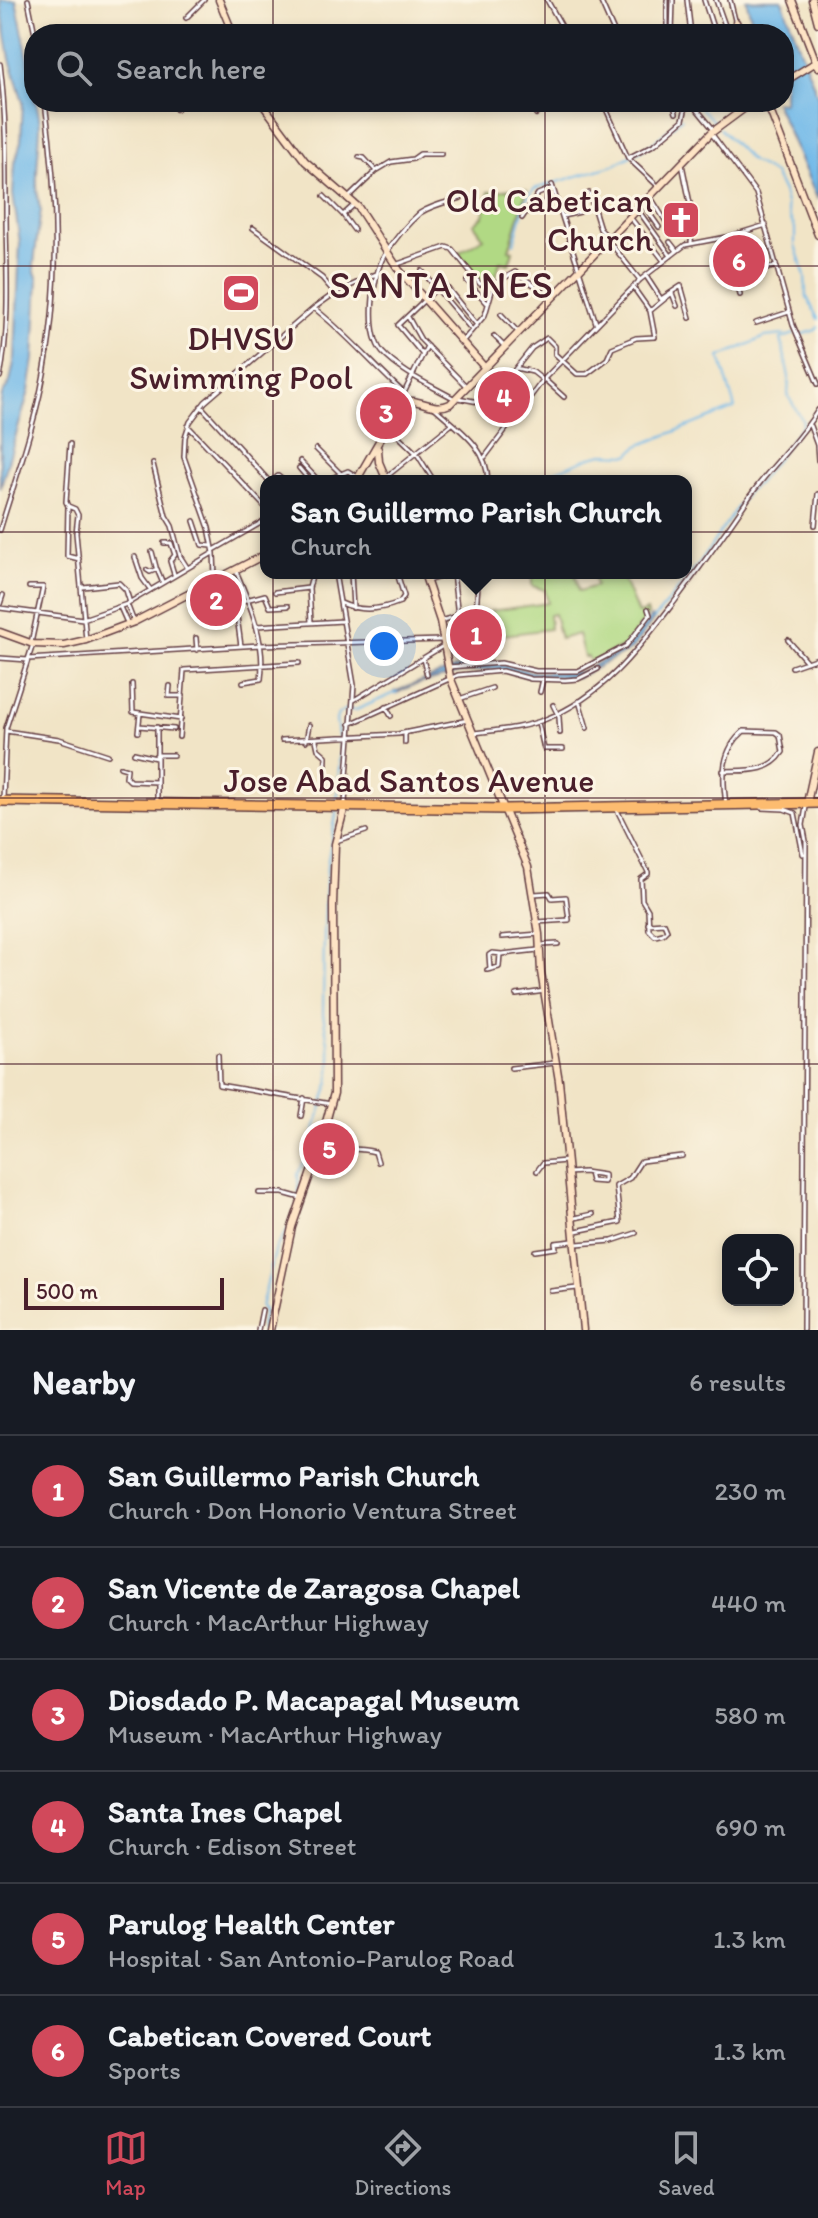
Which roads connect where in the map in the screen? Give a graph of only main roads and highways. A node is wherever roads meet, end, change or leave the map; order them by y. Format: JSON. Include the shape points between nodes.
{"nodes":[{"id":1,"x":2,"y":801,"type":"edge"},
{"id":2,"x":813,"y":803,"type":"edge"}],
"edges":[{"from":1,"to":2,"type":"highway","name":"Jose Abad Santos Avenue","via":[[505,809]]}]}
